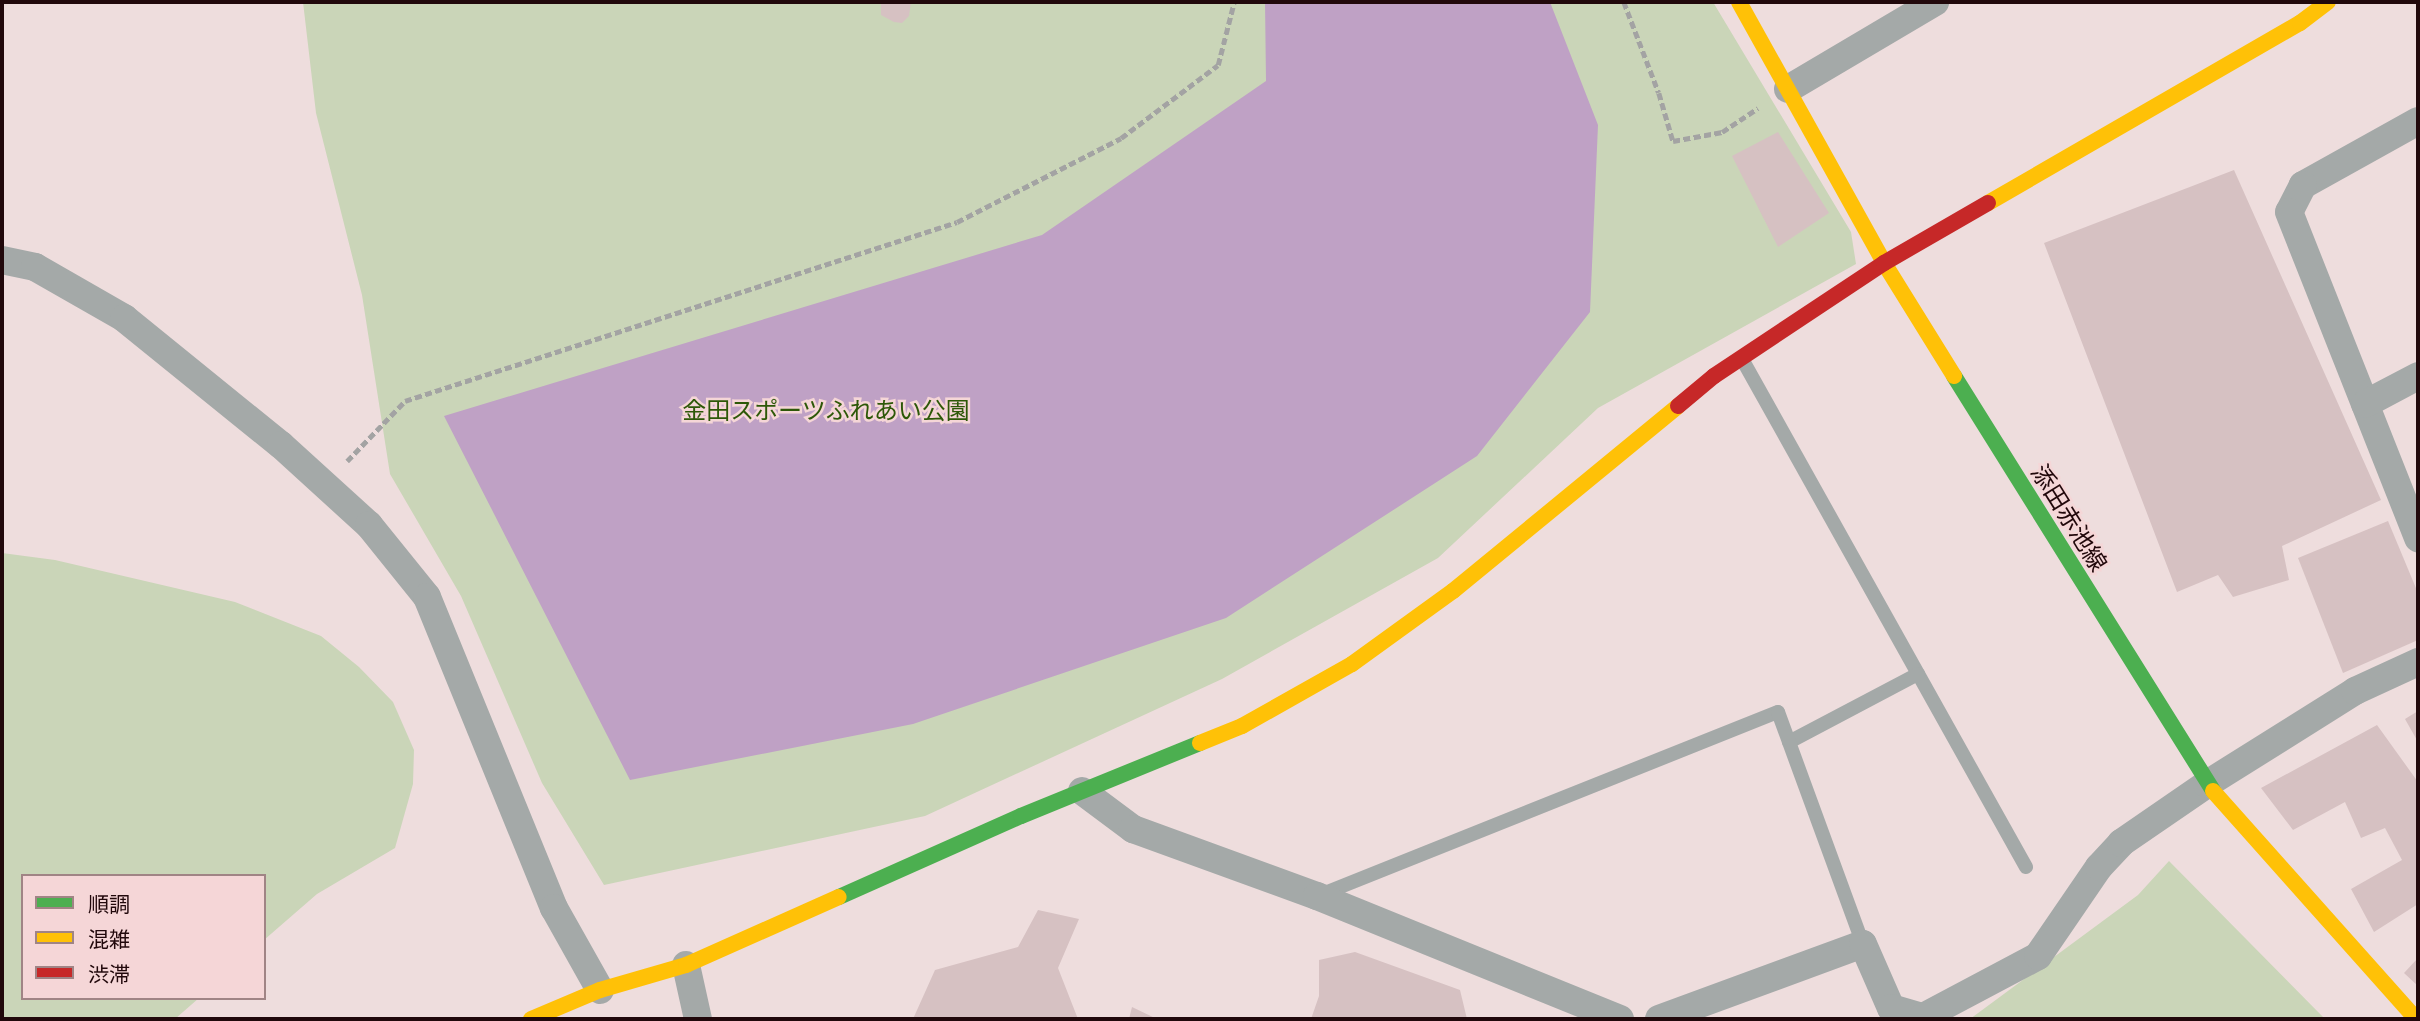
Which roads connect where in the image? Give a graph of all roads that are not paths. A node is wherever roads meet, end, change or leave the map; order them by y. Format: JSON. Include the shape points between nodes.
{"nodes":[{"id":1,"x":1739,"y":2,"type":"edge"},
{"id":2,"x":1935,"y":2,"type":"edge"},
{"id":3,"x":2329,"y":2,"type":"edge"},
{"id":4,"x":1788,"y":89,"type":"junction"},
{"id":5,"x":2418,"y":121,"type":"edge"},
{"id":6,"x":2,"y":260,"type":"edge"},
{"id":7,"x":1884,"y":263,"type":"junction"},
{"id":8,"x":1741,"y":358,"type":"junction"},
{"id":9,"x":2418,"y":376,"type":"edge"},
{"id":10,"x":2365,"y":404,"type":"junction"},
{"id":11,"x":2418,"y":538,"type":"edge"},
{"id":12,"x":2418,"y":662,"type":"edge"},
{"id":13,"x":1918,"y":674,"type":"junction"},
{"id":14,"x":1788,"y":742,"type":"junction"},
{"id":15,"x":2207,"y":783,"type":"junction"},
{"id":16,"x":1082,"y":791,"type":"junction"},
{"id":17,"x":2026,"y":867,"type":"dead end"},
{"id":18,"x":1317,"y":897,"type":"junction"},
{"id":19,"x":1863,"y":944,"type":"junction"},
{"id":20,"x":685,"y":965,"type":"junction"},
{"id":21,"x":600,"y":990,"type":"junction"},
{"id":22,"x":531,"y":1019,"type":"edge"},
{"id":23,"x":698,"y":1019,"type":"edge"},
{"id":24,"x":1620,"y":1019,"type":"edge"},
{"id":25,"x":1659,"y":1019,"type":"edge"},
{"id":26,"x":2416,"y":1019,"type":"edge"}],
"edges":[{"from":1,"to":4,"type":"street","name":"添田赤池線"},
{"from":2,"to":4,"type":"street"},
{"from":3,"to":7,"type":"street"},
{"from":4,"to":7,"type":"street","name":"添田赤池線"},
{"from":5,"to":10,"type":"street","via":[[2303,185],[2289,212]]},
{"from":6,"to":21,"type":"street","via":[[35,267],[124,318],[369,525],[426,597],[554,908]]},
{"from":7,"to":8,"type":"street"},
{"from":7,"to":15,"type":"street","name":"添田赤池線"},
{"from":8,"to":13,"type":"lane"},
{"from":8,"to":16,"type":"street","via":[[1453,592],[1352,664],[1242,726]]},
{"from":9,"to":10,"type":"street"},
{"from":10,"to":11,"type":"street"},
{"from":12,"to":15,"type":"street","via":[[2355,691]]},
{"from":13,"to":14,"type":"lane"},
{"from":13,"to":17,"type":"lane"},
{"from":14,"to":18,"type":"lane","via":[[1778,712]]},
{"from":14,"to":19,"type":"lane"},
{"from":15,"to":19,"type":"street","via":[[2121,843],[2099,867],[2038,956],[1923,1017],[1891,1008]]},
{"from":15,"to":26,"type":"street","name":"添田赤池線"},
{"from":16,"to":18,"type":"street","via":[[1133,829]]},
{"from":16,"to":20,"type":"street"},
{"from":18,"to":24,"type":"street"},
{"from":19,"to":25,"type":"street"},
{"from":20,"to":21,"type":"street"},
{"from":20,"to":23,"type":"street"},
{"from":21,"to":22,"type":"street"}]}
